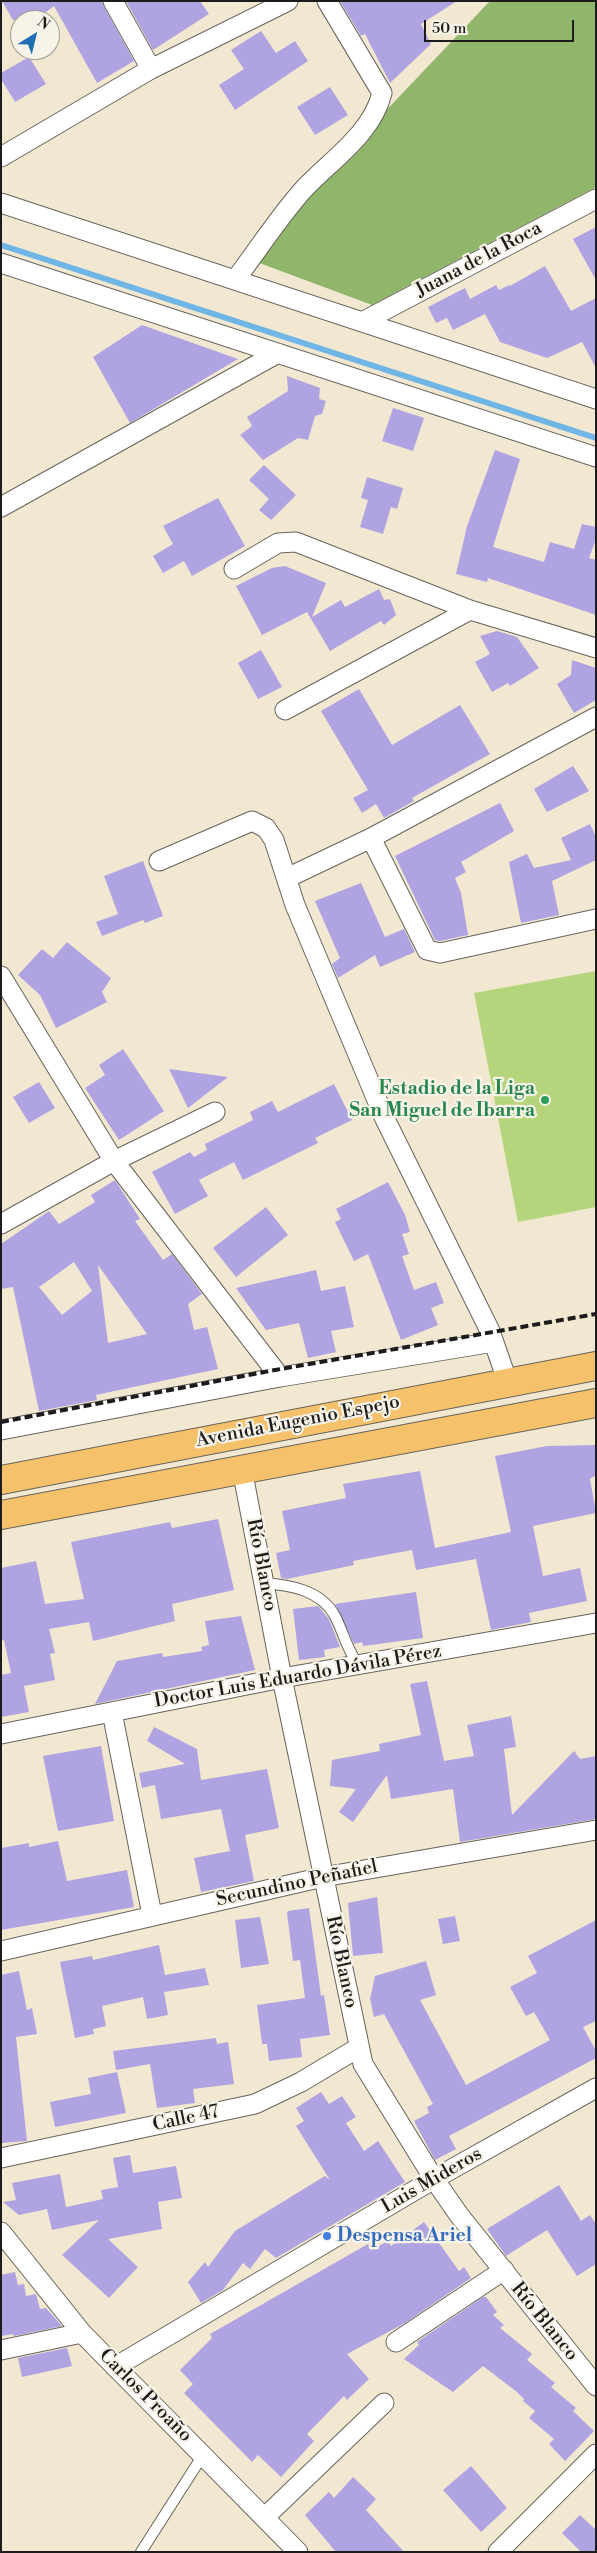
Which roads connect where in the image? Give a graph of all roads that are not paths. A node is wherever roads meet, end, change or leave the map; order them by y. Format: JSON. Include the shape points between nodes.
{"nodes":[{"id":1,"x":113,"y":1,"type":"edge"},
{"id":2,"x":288,"y":1,"type":"edge"},
{"id":3,"x":327,"y":1,"type":"edge"},
{"id":4,"x":151,"y":69,"type":"junction"},
{"id":5,"x":1,"y":157,"type":"edge"},
{"id":6,"x":596,"y":199,"type":"edge"},
{"id":7,"x":1,"y":203,"type":"edge"},
{"id":8,"x":1,"y":263,"type":"edge"},
{"id":9,"x":235,"y":280,"type":"junction"},
{"id":10,"x":362,"y":322,"type":"junction"},
{"id":11,"x":278,"y":353,"type":"junction"},
{"id":12,"x":596,"y":399,"type":"edge"},
{"id":13,"x":596,"y":457,"type":"edge"},
{"id":14,"x":1,"y":508,"type":"edge"},
{"id":15,"x":234,"y":569,"type":"dead end"},
{"id":16,"x":470,"y":610,"type":"junction"},
{"id":17,"x":596,"y":648,"type":"edge"},
{"id":18,"x":285,"y":710,"type":"dead end"},
{"id":19,"x":596,"y":718,"type":"edge"},
{"id":20,"x":371,"y":838,"type":"junction"},
{"id":21,"x":159,"y":861,"type":"dead end"},
{"id":22,"x":287,"y":878,"type":"junction"},
{"id":23,"x":596,"y":919,"type":"edge"},
{"id":24,"x":1,"y":976,"type":"edge"},
{"id":25,"x":215,"y":1112,"type":"dead end"},
{"id":26,"x":114,"y":1160,"type":"junction"},
{"id":27,"x":1,"y":1224,"type":"edge"},
{"id":28,"x":494,"y":1342,"type":"junction"},
{"id":29,"x":596,"y":1366,"type":"edge"},
{"id":30,"x":280,"y":1377,"type":"junction"},
{"id":31,"x":508,"y":1383,"type":"junction"},
{"id":32,"x":596,"y":1403,"type":"edge"},
{"id":33,"x":1,"y":1430,"type":"edge"},
{"id":34,"x":242,"y":1469,"type":"junction"},
{"id":35,"x":1,"y":1480,"type":"edge"},
{"id":36,"x":1,"y":1515,"type":"edge"},
{"id":37,"x":264,"y":1583,"type":"junction"},
{"id":38,"x":596,"y":1623,"type":"edge"},
{"id":39,"x":358,"y":1665,"type":"junction"},
{"id":40,"x":282,"y":1678,"type":"junction"},
{"id":41,"x":112,"y":1712,"type":"junction"},
{"id":42,"x":1,"y":1734,"type":"edge"},
{"id":43,"x":596,"y":1830,"type":"edge"},
{"id":44,"x":323,"y":1877,"type":"junction"},
{"id":45,"x":152,"y":1915,"type":"junction"},
{"id":46,"x":1,"y":1951,"type":"edge"},
{"id":47,"x":358,"y":2048,"type":"junction"},
{"id":48,"x":596,"y":2088,"type":"edge"},
{"id":49,"x":1,"y":2158,"type":"edge"},
{"id":50,"x":434,"y":2179,"type":"junction"},
{"id":51,"x":1,"y":2232,"type":"edge"},
{"id":52,"x":504,"y":2270,"type":"junction"},
{"id":53,"x":82,"y":2333,"type":"junction"},
{"id":54,"x":396,"y":2342,"type":"dead end"},
{"id":55,"x":1,"y":2350,"type":"edge"},
{"id":56,"x":115,"y":2367,"type":"junction"},
{"id":57,"x":596,"y":2386,"type":"edge"},
{"id":58,"x":384,"y":2403,"type":"dead end"},
{"id":59,"x":596,"y":2454,"type":"edge"},
{"id":60,"x":203,"y":2455,"type":"junction"},
{"id":61,"x":265,"y":2517,"type":"junction"},
{"id":62,"x":141,"y":2552,"type":"edge"},
{"id":63,"x":298,"y":2552,"type":"edge"},
{"id":64,"x":498,"y":2552,"type":"edge"}],
"edges":[{"from":1,"to":4,"type":"street"},
{"from":2,"to":4,"type":"street"},
{"from":3,"to":9,"type":"street","via":[[382,93],[378,108],[364,130],[302,191]]},
{"from":4,"to":5,"type":"street"},
{"from":6,"to":10,"type":"street","name":"Juana de la Roca"},
{"from":7,"to":9,"type":"street"},
{"from":8,"to":11,"type":"street"},
{"from":9,"to":10,"type":"street"},
{"from":10,"to":12,"type":"street"},
{"from":11,"to":13,"type":"street"},
{"from":11,"to":14,"type":"street"},
{"from":15,"to":16,"type":"street","via":[[278,543],[296,542]]},
{"from":16,"to":17,"type":"street"},
{"from":16,"to":18,"type":"street"},
{"from":19,"to":20,"type":"street"},
{"from":20,"to":22,"type":"street"},
{"from":20,"to":23,"type":"street","via":[[427,950],[440,953]]},
{"from":21,"to":22,"type":"street","via":[[252,821],[266,828],[274,840]]},
{"from":22,"to":28,"type":"street","via":[[295,905],[385,1118]]},
{"from":24,"to":26,"type":"street"},
{"from":25,"to":26,"type":"street"},
{"from":26,"to":27,"type":"street"},
{"from":26,"to":30,"type":"street"},
{"from":28,"to":30,"type":"street"},
{"from":28,"to":31,"type":"street"},
{"from":29,"to":31,"type":"main road","name":"Avenida Eugenio Espejo"},
{"from":30,"to":33,"type":"street"},
{"from":31,"to":35,"type":"main road","name":"Avenida Eugenio Espejo"},
{"from":32,"to":34,"type":"main road","name":"Avenida Eugenio Espejo"},
{"from":34,"to":36,"type":"main road","name":"Avenida Eugenio Espejo"},
{"from":34,"to":37,"type":"street","name":"Río Blanco"},
{"from":37,"to":39,"type":"lane","via":[[287,1584],[318,1596],[334,1615],[347,1648]]},
{"from":37,"to":40,"type":"street","name":"Río Blanco"},
{"from":38,"to":39,"type":"street","name":"Doctor Luis Eduardo Dávila Pérez"},
{"from":39,"to":40,"type":"street","name":"Doctor Luis Eduardo Dávila Pérez"},
{"from":40,"to":41,"type":"street","name":"Doctor Luis Eduardo Dávila Pérez"},
{"from":40,"to":44,"type":"street","name":"Río Blanco"},
{"from":41,"to":42,"type":"street","name":"Doctor Luis Eduardo Dávila Pérez"},
{"from":41,"to":45,"type":"street"},
{"from":43,"to":44,"type":"street","name":"Secundino Peñafiel"},
{"from":44,"to":45,"type":"street","name":"Secundino Peñafiel"},
{"from":44,"to":47,"type":"street","name":"Río Blanco"},
{"from":45,"to":46,"type":"street","name":"Secundino Peñafiel"},
{"from":47,"to":49,"type":"street","name":"Calle 47","via":[[302,2082],[255,2104]]},
{"from":47,"to":50,"type":"street","name":"Río Blanco","via":[[363,2064]]},
{"from":48,"to":50,"type":"street","name":"Luis Mideros"},
{"from":50,"to":52,"type":"street","name":"Río Blanco"},
{"from":50,"to":56,"type":"street","name":"Luis Mideros"},
{"from":51,"to":53,"type":"street","name":"Carlos Proaño"},
{"from":52,"to":54,"type":"street"},
{"from":52,"to":57,"type":"street","name":"Río Blanco"},
{"from":53,"to":55,"type":"street"},
{"from":53,"to":56,"type":"street","name":"Carlos Proaño"},
{"from":56,"to":60,"type":"street","name":"Carlos Proaño"},
{"from":58,"to":61,"type":"street"},
{"from":59,"to":64,"type":"street"},
{"from":60,"to":61,"type":"street","name":"Carlos Proaño"},
{"from":60,"to":62,"type":"lane"},
{"from":61,"to":63,"type":"street","name":"Carlos Proaño"}]}
